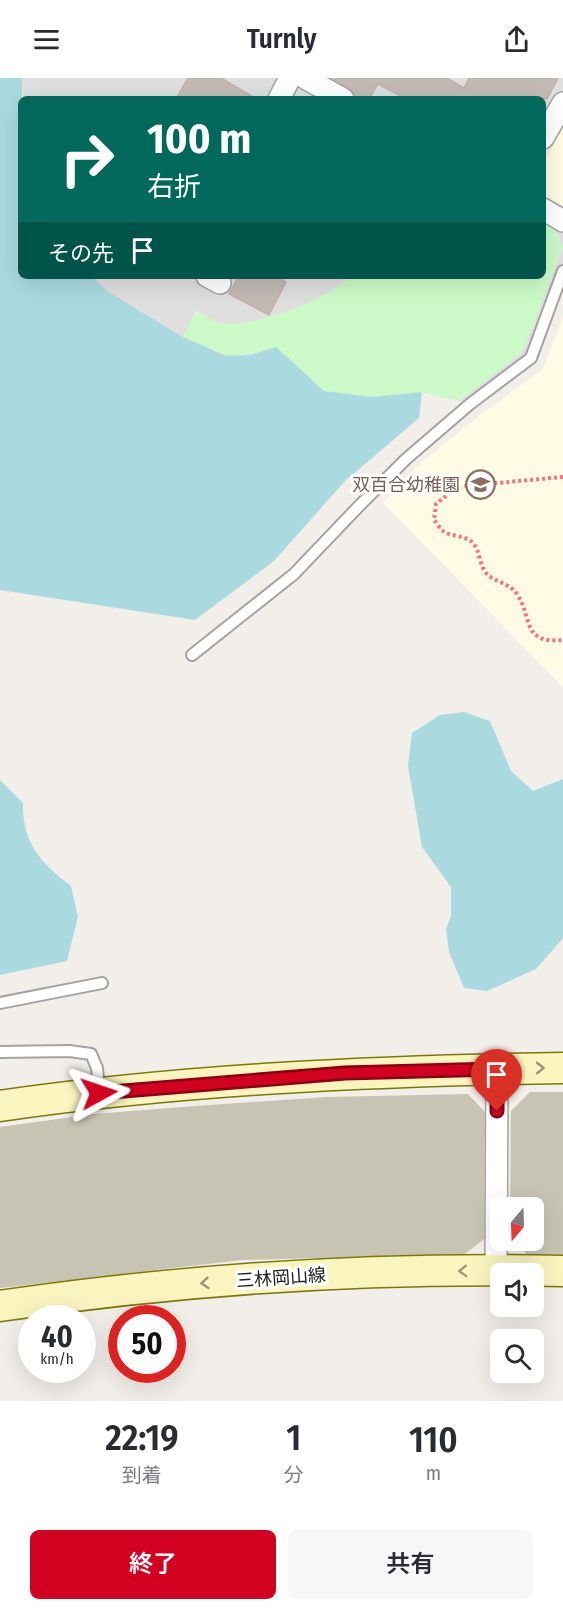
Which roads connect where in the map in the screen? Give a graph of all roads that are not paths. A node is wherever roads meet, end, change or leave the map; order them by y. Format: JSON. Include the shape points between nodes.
{"nodes":[{"id":1,"x":290,"y":78,"type":"edge"},
{"id":2,"x":305,"y":78,"type":"edge"},
{"id":3,"x":281,"y":96,"type":"edge"},
{"id":4,"x":338,"y":96,"type":"edge"},
{"id":5,"x":563,"y":102,"type":"edge"},
{"id":6,"x":546,"y":133,"type":"edge"},
{"id":7,"x":546,"y":211,"type":"edge"},
{"id":8,"x":563,"y":221,"type":"edge"},
{"id":9,"x":563,"y":271,"type":"edge"},
{"id":10,"x":192,"y":655,"type":"dead end"},
{"id":11,"x":102,"y":983,"type":"dead end"},
{"id":12,"x":0,"y":1003,"type":"edge"},
{"id":13,"x":0,"y":1052,"type":"edge"},
{"id":14,"x":563,"y":1068,"type":"edge"},
{"id":15,"x":497,"y":1069,"type":"junction"},
{"id":16,"x":99,"y":1093,"type":"junction"},
{"id":17,"x":0,"y":1106,"type":"edge"},
{"id":18,"x":496,"y":1263,"type":"edge"},
{"id":19,"x":490,"y":1270,"type":"edge"},
{"id":20,"x":544,"y":1271,"type":"edge"},
{"id":21,"x":563,"y":1271,"type":"edge"},
{"id":22,"x":0,"y":1306,"type":"edge"}],
"edges":[{"from":1,"to":3,"type":"street"},
{"from":2,"to":4,"type":"street"},
{"from":5,"to":6,"type":"street"},
{"from":7,"to":8,"type":"street"},
{"from":9,"to":10,"type":"lane","via":[[531,358],[406,459],[294,574]]},
{"from":11,"to":12,"type":"lane"},
{"from":13,"to":16,"type":"lane","via":[[91,1054],[97,1068]]},
{"from":15,"to":14,"type":"main road","one_way":true},
{"from":15,"to":16,"type":"main road","via":[[345,1073]]},
{"from":15,"to":18,"type":"street"},
{"from":16,"to":17,"type":"main road"},
{"from":19,"to":22,"type":"main road","name":"三林岡山線","one_way":true,"via":[[281,1276]]},
{"from":20,"to":21,"type":"main road","name":"三林岡山線"}]}
